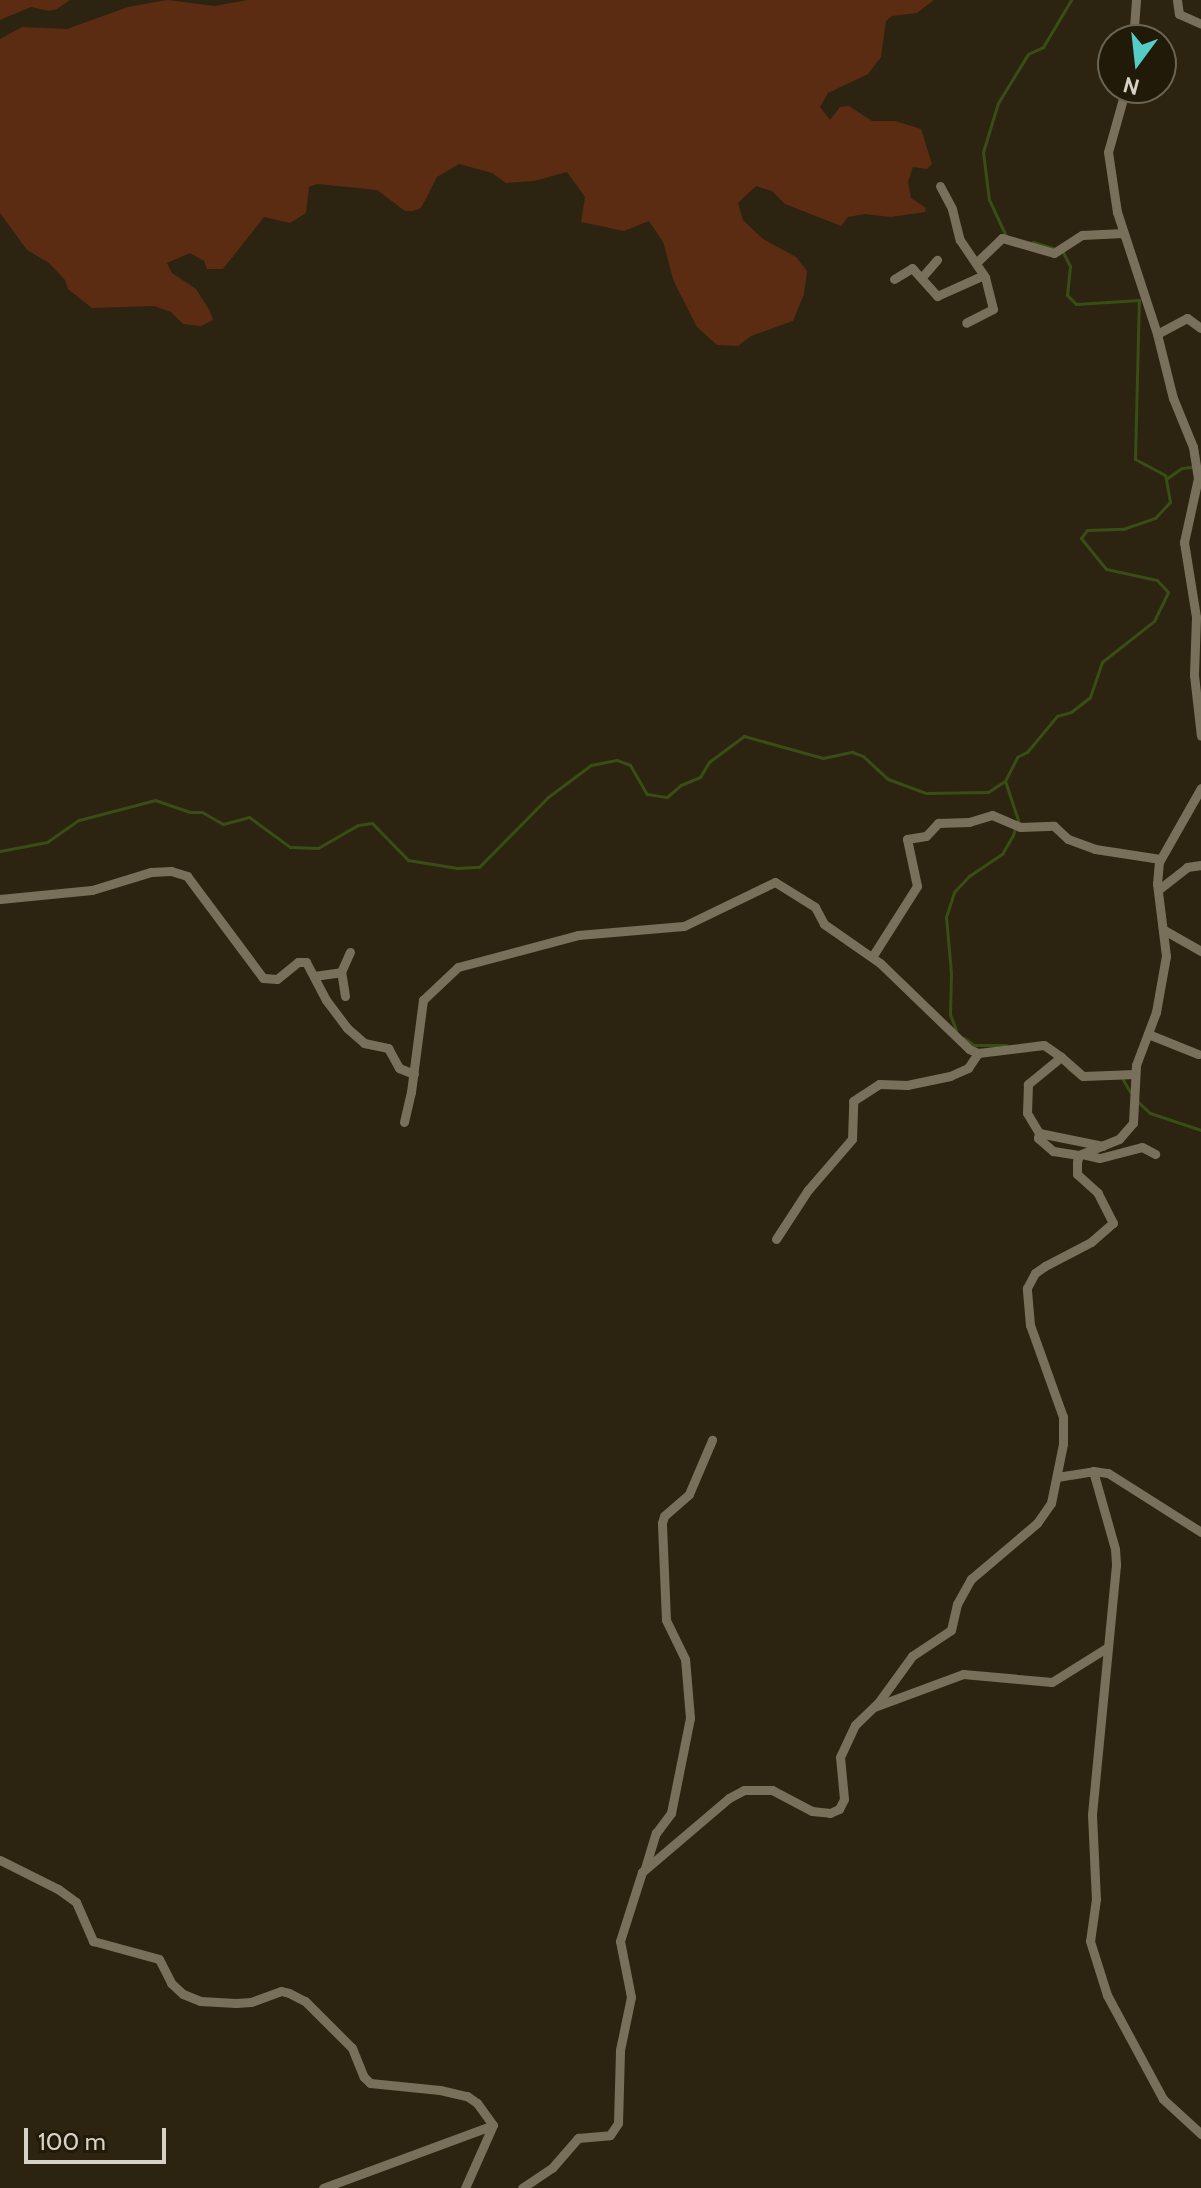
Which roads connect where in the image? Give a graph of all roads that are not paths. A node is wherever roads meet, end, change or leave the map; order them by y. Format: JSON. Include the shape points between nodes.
{"nodes":[{"id":1,"x":1136,"y":0,"type":"edge"},
{"id":2,"x":1177,"y":0,"type":"edge"},
{"id":3,"x":1134,"y":24,"type":"edge"},
{"id":4,"x":1201,"y":24,"type":"edge"},
{"id":5,"x":1122,"y":104,"type":"edge"},
{"id":6,"x":940,"y":186,"type":"dead end"},
{"id":7,"x":1123,"y":233,"type":"junction"},
{"id":8,"x":937,"y":260,"type":"dead end"},
{"id":9,"x":976,"y":263,"type":"junction"},
{"id":10,"x":984,"y":275,"type":"junction"},
{"id":11,"x":922,"y":277,"type":"junction"},
{"id":12,"x":894,"y":279,"type":"dead end"},
{"id":13,"x":966,"y":323,"type":"dead end"},
{"id":14,"x":1201,"y":328,"type":"edge"},
{"id":15,"x":1157,"y":334,"type":"junction"},
{"id":16,"x":1201,"y":736,"type":"edge"},
{"id":17,"x":1201,"y":788,"type":"edge"},
{"id":18,"x":1160,"y":859,"type":"junction"},
{"id":19,"x":1201,"y":865,"type":"edge"},
{"id":20,"x":1158,"y":890,"type":"junction"},
{"id":21,"x":0,"y":899,"type":"edge"},
{"id":22,"x":1164,"y":930,"type":"junction"},
{"id":23,"x":1201,"y":951,"type":"edge"},
{"id":24,"x":350,"y":952,"type":"dead end"},
{"id":25,"x":872,"y":957,"type":"junction"},
{"id":26,"x":341,"y":972,"type":"junction"},
{"id":27,"x":314,"y":976,"type":"junction"},
{"id":28,"x":345,"y":996,"type":"dead end"},
{"id":29,"x":1148,"y":1034,"type":"junction"},
{"id":30,"x":978,"y":1053,"type":"junction"},
{"id":31,"x":1198,"y":1054,"type":"dead end"},
{"id":32,"x":1061,"y":1057,"type":"junction"},
{"id":33,"x":414,"y":1074,"type":"junction"},
{"id":34,"x":1135,"y":1074,"type":"junction"},
{"id":35,"x":404,"y":1122,"type":"dead end"},
{"id":36,"x":1039,"y":1133,"type":"junction"},
{"id":37,"x":1103,"y":1146,"type":"junction"},
{"id":38,"x":1080,"y":1154,"type":"junction"},
{"id":39,"x":1155,"y":1154,"type":"dead end"},
{"id":40,"x":776,"y":1239,"type":"dead end"},
{"id":41,"x":712,"y":1440,"type":"dead end"},
{"id":42,"x":1093,"y":1471,"type":"junction"},
{"id":43,"x":1057,"y":1477,"type":"junction"},
{"id":44,"x":1201,"y":1532,"type":"edge"},
{"id":45,"x":1108,"y":1647,"type":"junction"},
{"id":46,"x":874,"y":1707,"type":"junction"},
{"id":47,"x":0,"y":1860,"type":"edge"},
{"id":48,"x":645,"y":1868,"type":"junction"},
{"id":49,"x":493,"y":2125,"type":"junction"},
{"id":50,"x":1201,"y":2134,"type":"edge"},
{"id":51,"x":323,"y":2188,"type":"edge"},
{"id":52,"x":465,"y":2188,"type":"edge"},
{"id":53,"x":522,"y":2188,"type":"edge"}],
"edges":[{"from":1,"to":3,"type":"street"},
{"from":2,"to":4,"type":"street","via":[[1179,14]]},
{"from":5,"to":7,"type":"street","via":[[1108,152]]},
{"from":6,"to":9,"type":"street","via":[[960,240]]},
{"from":7,"to":9,"type":"street","via":[[1071,239],[1057,252],[1002,238]]},
{"from":7,"to":15,"type":"street"},
{"from":8,"to":11,"type":"street"},
{"from":9,"to":10,"type":"street"},
{"from":10,"to":11,"type":"street","via":[[937,296]]},
{"from":10,"to":13,"type":"street","via":[[993,310]]},
{"from":11,"to":12,"type":"street","via":[[910,268]]},
{"from":14,"to":15,"type":"street","via":[[1189,318]]},
{"from":15,"to":16,"type":"street","via":[[1197,463],[1184,542],[1196,617],[1194,675]]},
{"from":17,"to":18,"type":"street"},
{"from":18,"to":20,"type":"street"},
{"from":18,"to":25,"type":"street","via":[[1095,849],[1068,839],[1054,826],[1025,828],[992,815],[938,823],[926,836],[907,839],[917,886]]},
{"from":19,"to":20,"type":"street","via":[[1187,867]]},
{"from":20,"to":22,"type":"street"},
{"from":21,"to":27,"type":"street","via":[[92,890],[171,871],[196,885],[263,978],[277,979],[301,961]]},
{"from":22,"to":23,"type":"street"},
{"from":22,"to":29,"type":"street","via":[[1163,971]]},
{"from":24,"to":26,"type":"street"},
{"from":25,"to":30,"type":"street"},
{"from":25,"to":33,"type":"street","via":[[827,926],[815,907],[773,882],[684,926],[578,935],[458,967],[423,1000]]},
{"from":26,"to":27,"type":"street"},
{"from":26,"to":28,"type":"street"},
{"from":27,"to":33,"type":"street","via":[[350,1031],[364,1043],[388,1048],[399,1068]]},
{"from":29,"to":31,"type":"street"},
{"from":29,"to":34,"type":"street"},
{"from":30,"to":32,"type":"street","via":[[1035,1045]]},
{"from":30,"to":40,"type":"street","via":[[968,1068],[950,1076],[907,1085],[879,1084],[853,1101],[852,1139],[808,1190]]},
{"from":32,"to":34,"type":"street","via":[[1083,1076]]},
{"from":32,"to":36,"type":"street","via":[[1028,1084],[1027,1113]]},
{"from":33,"to":35,"type":"street"},
{"from":34,"to":37,"type":"street","via":[[1133,1123],[1119,1139]]},
{"from":36,"to":37,"type":"street"},
{"from":36,"to":38,"type":"street","via":[[1053,1151]]},
{"from":37,"to":38,"type":"street"},
{"from":38,"to":39,"type":"street","via":[[1100,1158],[1142,1147]]},
{"from":38,"to":43,"type":"street","via":[[1076,1171],[1098,1193],[1112,1227],[1035,1273],[1027,1288],[1030,1325],[1063,1417]]},
{"from":41,"to":48,"type":"street","via":[[689,1494],[662,1523],[666,1620],[685,1659],[690,1718],[671,1813],[656,1833]]},
{"from":42,"to":43,"type":"street"},
{"from":42,"to":44,"type":"street","via":[[1108,1473],[1142,1492]]},
{"from":42,"to":45,"type":"street","via":[[1115,1549]]},
{"from":43,"to":46,"type":"street","via":[[1046,1514],[971,1579],[951,1630],[912,1656]]},
{"from":45,"to":46,"type":"street","via":[[1052,1682],[963,1674]]},
{"from":45,"to":50,"type":"street","via":[[1092,1815],[1092,1951],[1107,1995],[1163,2099]]},
{"from":46,"to":48,"type":"street","via":[[855,1725],[841,1750],[844,1799],[839,1809],[812,1811],[772,1790],[752,1787],[729,1798]]},
{"from":47,"to":49,"type":"street","via":[[76,1902],[93,1941],[159,1959],[183,1994],[200,2001],[236,2003],[289,1993],[305,2001],[352,2048],[370,2083],[467,2096]]},
{"from":48,"to":53,"type":"street","via":[[620,1941],[631,1997],[620,2050],[618,2123],[610,2135],[578,2138],[552,2168]]},
{"from":49,"to":51,"type":"street"},
{"from":49,"to":52,"type":"street"}]}
